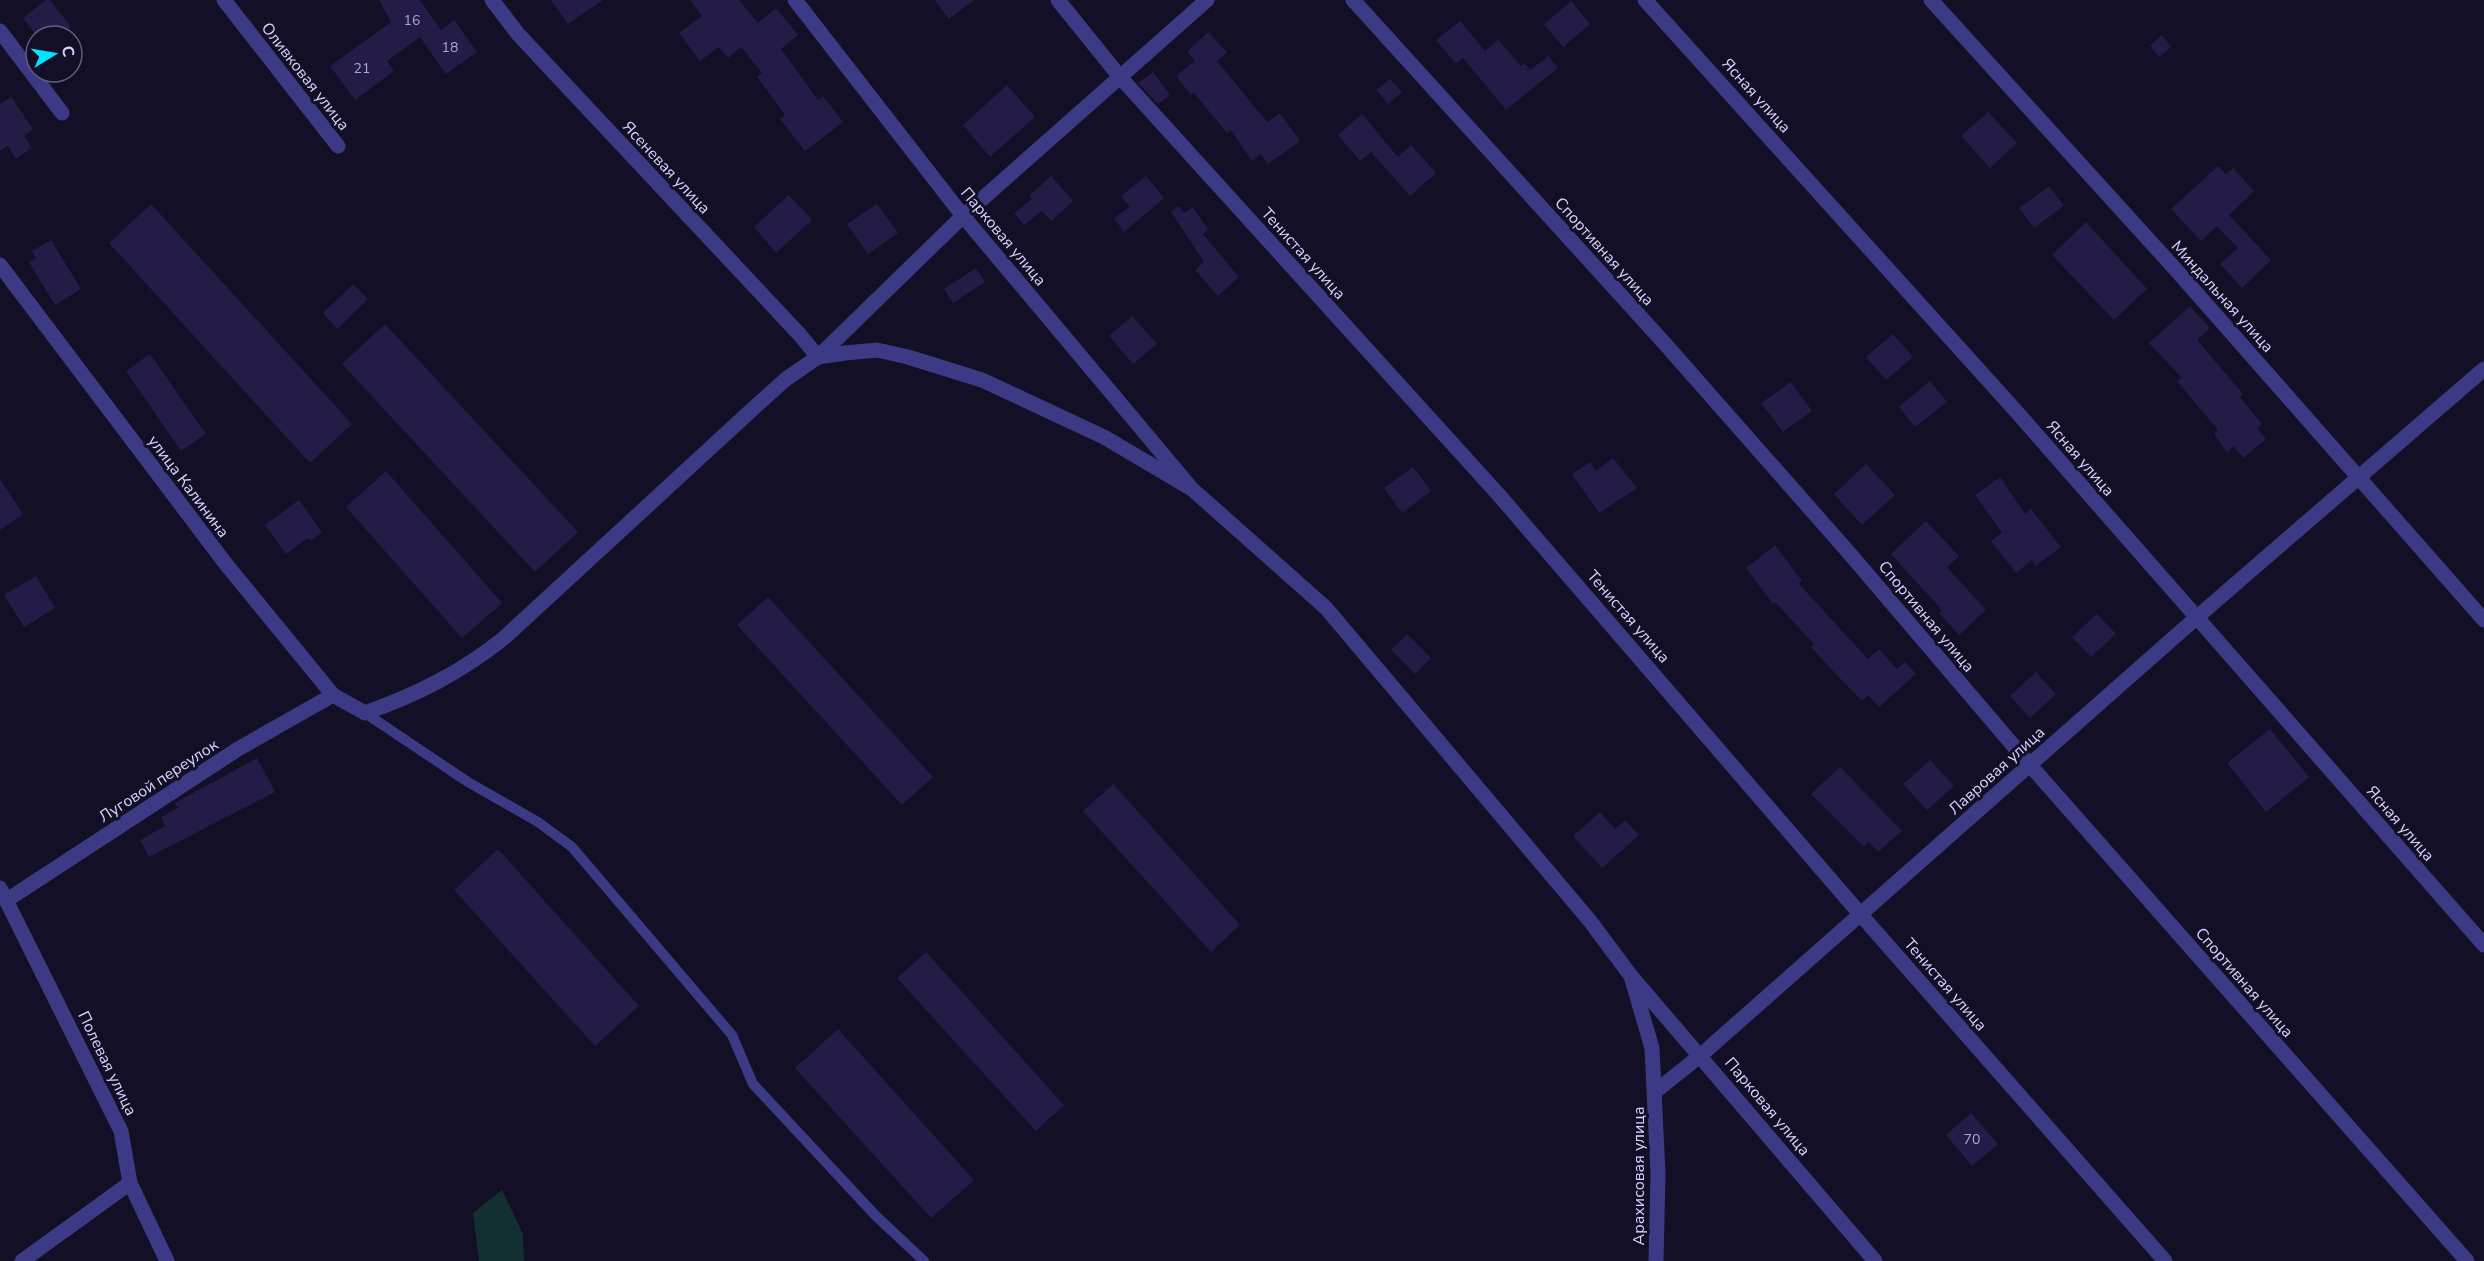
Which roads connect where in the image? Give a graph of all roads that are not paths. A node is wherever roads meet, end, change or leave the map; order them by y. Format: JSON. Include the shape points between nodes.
{"nodes":[{"id":1,"x":224,"y":0,"type":"edge"},
{"id":2,"x":492,"y":0,"type":"edge"},
{"id":3,"x":795,"y":0,"type":"edge"},
{"id":4,"x":1058,"y":0,"type":"edge"},
{"id":5,"x":1207,"y":0,"type":"edge"},
{"id":6,"x":1353,"y":0,"type":"edge"},
{"id":7,"x":1645,"y":0,"type":"edge"},
{"id":8,"x":1931,"y":0,"type":"edge"},
{"id":9,"x":0,"y":31,"type":"edge"},
{"id":10,"x":1120,"y":77,"type":"junction"},
{"id":11,"x":62,"y":112,"type":"dead end"},
{"id":12,"x":338,"y":146,"type":"dead end"},
{"id":13,"x":963,"y":216,"type":"junction"},
{"id":14,"x":0,"y":265,"type":"edge"},
{"id":15,"x":818,"y":357,"type":"junction"},
{"id":16,"x":2484,"y":369,"type":"edge"},
{"id":17,"x":2359,"y":476,"type":"junction"},
{"id":18,"x":1192,"y":489,"type":"junction"},
{"id":19,"x":2196,"y":618,"type":"junction"},
{"id":20,"x":2484,"y":620,"type":"edge"},
{"id":21,"x":333,"y":695,"type":"junction"},
{"id":22,"x":365,"y":713,"type":"junction"},
{"id":23,"x":2029,"y":764,"type":"junction"},
{"id":24,"x":4,"y":894,"type":"edge"},
{"id":25,"x":1861,"y":915,"type":"junction"},
{"id":26,"x":2484,"y":945,"type":"edge"},
{"id":27,"x":1632,"y":976,"type":"junction"},
{"id":28,"x":1701,"y":1055,"type":"junction"},
{"id":29,"x":1656,"y":1091,"type":"junction"},
{"id":30,"x":130,"y":1183,"type":"junction"},
{"id":31,"x":22,"y":1261,"type":"edge"},
{"id":32,"x":167,"y":1261,"type":"edge"},
{"id":33,"x":924,"y":1261,"type":"edge"},
{"id":34,"x":1656,"y":1261,"type":"edge"},
{"id":35,"x":1875,"y":1261,"type":"edge"},
{"id":36,"x":2165,"y":1261,"type":"edge"},
{"id":37,"x":2467,"y":1261,"type":"edge"}],
"edges":[{"from":1,"to":12,"type":"street","name":"Оливковая улица"},
{"from":2,"to":15,"type":"street","name":"Ясеневая улица","via":[[518,34]]},
{"from":3,"to":13,"type":"street","name":"Парковая улица"},
{"from":4,"to":10,"type":"street","name":"Тенистая улица"},
{"from":5,"to":10,"type":"street"},
{"from":6,"to":23,"type":"street","name":"Спортивная улица","via":[[1681,363]]},
{"from":7,"to":19,"type":"street","name":"Ясная улица","via":[[1840,214]]},
{"from":8,"to":17,"type":"street","name":"Миндальная улица"},
{"from":9,"to":11,"type":"street"},
{"from":10,"to":13,"type":"street"},
{"from":10,"to":25,"type":"street","name":"Тенистая улица","via":[[1498,494]]},
{"from":13,"to":15,"type":"street"},
{"from":13,"to":18,"type":"street","name":"Парковая улица"},
{"from":14,"to":21,"type":"street","name":"улица Калинина","via":[[225,563]]},
{"from":15,"to":18,"type":"street","via":[[877,350],[982,380],[1104,437]]},
{"from":15,"to":22,"type":"street","via":[[765,399],[487,652],[425,690]]},
{"from":16,"to":17,"type":"street","name":"Лавровая улица"},
{"from":17,"to":19,"type":"street","name":"Лавровая улица"},
{"from":17,"to":20,"type":"street","name":"Миндальная улица"},
{"from":18,"to":27,"type":"street","name":"Парковая улица","via":[[1347,631]]},
{"from":19,"to":23,"type":"street","name":"Лавровая улица"},
{"from":19,"to":26,"type":"street","name":"Ясная улица"},
{"from":21,"to":22,"type":"street","name":"улица Калинина"},
{"from":21,"to":24,"type":"street","name":"Луговой переулок"},
{"from":22,"to":33,"type":"lane","via":[[572,847],[732,1035],[753,1084],[876,1216]]},
{"from":23,"to":25,"type":"street","name":"Лавровая улица"},
{"from":23,"to":37,"type":"street","name":"Спортивная улица"},
{"from":24,"to":30,"type":"street","name":"Полевая улица","via":[[122,1131]]},
{"from":25,"to":28,"type":"street","name":"Лавровая улица"},
{"from":25,"to":36,"type":"street","name":"Тенистая улица"},
{"from":27,"to":28,"type":"street","name":"Парковая улица"},
{"from":27,"to":29,"type":"street","name":"Арахисовая улица","via":[[1647,1022]]},
{"from":28,"to":29,"type":"street","name":"Лавровая улица"},
{"from":28,"to":35,"type":"street","name":"Парковая улица"},
{"from":29,"to":34,"type":"street","name":"Арахисовая улица"},
{"from":30,"to":31,"type":"street"},
{"from":30,"to":32,"type":"street","name":"Полевая улица"}]}
